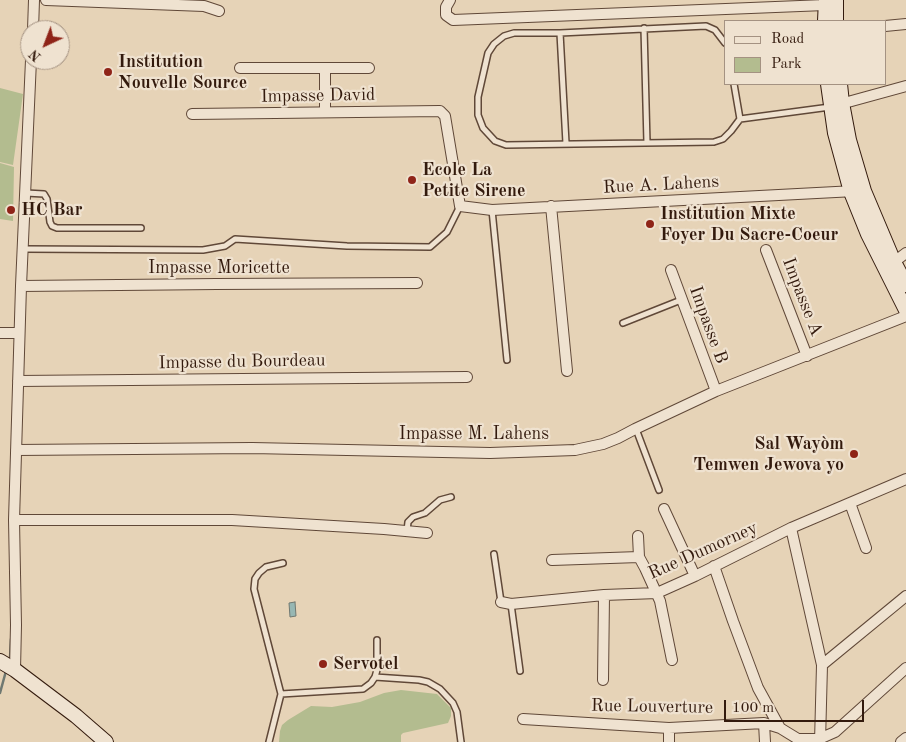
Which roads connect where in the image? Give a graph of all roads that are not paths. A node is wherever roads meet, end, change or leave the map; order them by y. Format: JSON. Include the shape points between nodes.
{"nodes":[{"id":1,"x":34,"y":0,"type":"edge"},
{"id":2,"x":46,"y":0,"type":"edge"},
{"id":3,"x":450,"y":0,"type":"edge"},
{"id":4,"x":829,"y":2,"type":"edge"},
{"id":5,"x":219,"y":11,"type":"dead end"},
{"id":6,"x":33,"y":20,"type":"edge"},
{"id":7,"x":826,"y":20,"type":"edge"},
{"id":8,"x":836,"y":20,"type":"edge"},
{"id":9,"x":906,"y":24,"type":"edge"},
{"id":10,"x":886,"y":26,"type":"edge"},
{"id":11,"x":644,"y":28,"type":"junction"},
{"id":12,"x":560,"y":33,"type":"junction"},
{"id":13,"x":724,"y":42,"type":"edge"},
{"id":14,"x":240,"y":68,"type":"dead end"},
{"id":15,"x":325,"y":68,"type":"junction"},
{"id":16,"x":369,"y":68,"type":"dead end"},
{"id":17,"x":31,"y":70,"type":"edge"},
{"id":18,"x":734,"y":85,"type":"edge"},
{"id":19,"x":828,"y":85,"type":"edge"},
{"id":20,"x":840,"y":85,"type":"edge"},
{"id":21,"x":906,"y":86,"type":"edge"},
{"id":22,"x":836,"y":105,"type":"junction"},
{"id":23,"x":325,"y":112,"type":"junction"},
{"id":24,"x":192,"y":114,"type":"dead end"},
{"id":25,"x":740,"y":119,"type":"junction"},
{"id":26,"x":647,"y":143,"type":"junction"},
{"id":27,"x":566,"y":144,"type":"junction"},
{"id":28,"x":857,"y":191,"type":"junction"},
{"id":29,"x":26,"y":193,"type":"junction"},
{"id":30,"x":460,"y":206,"type":"junction"},
{"id":31,"x":551,"y":206,"type":"junction"},
{"id":32,"x":492,"y":210,"type":"junction"},
{"id":33,"x":140,"y":228,"type":"dead end"},
{"id":34,"x":24,"y":249,"type":"junction"},
{"id":35,"x":766,"y":250,"type":"dead end"},
{"id":36,"x":906,"y":253,"type":"edge"},
{"id":37,"x":894,"y":262,"type":"junction"},
{"id":38,"x":671,"y":270,"type":"dead end"},
{"id":39,"x":417,"y":283,"type":"dead end"},
{"id":40,"x":906,"y":285,"type":"edge"},
{"id":41,"x":21,"y":286,"type":"junction"},
{"id":42,"x":681,"y":300,"type":"junction"},
{"id":43,"x":906,"y":310,"type":"edge"},
{"id":44,"x":906,"y":316,"type":"edge"},
{"id":45,"x":623,"y":323,"type":"dead end"},
{"id":46,"x":0,"y":333,"type":"edge"},
{"id":47,"x":19,"y":333,"type":"junction"},
{"id":48,"x":807,"y":356,"type":"junction"},
{"id":49,"x":507,"y":360,"type":"dead end"},
{"id":50,"x":567,"y":371,"type":"dead end"},
{"id":51,"x":467,"y":376,"type":"dead end"},
{"id":52,"x":18,"y":381,"type":"junction"},
{"id":53,"x":716,"y":392,"type":"junction"},
{"id":54,"x":636,"y":429,"type":"junction"},
{"id":55,"x":16,"y":450,"type":"junction"},
{"id":56,"x":906,"y":480,"type":"edge"},
{"id":57,"x":659,"y":490,"type":"dead end"},
{"id":58,"x":451,"y":497,"type":"dead end"},
{"id":59,"x":850,"y":502,"type":"junction"},
{"id":60,"x":664,"y":508,"type":"dead end"},
{"id":61,"x":14,"y":520,"type":"junction"},
{"id":62,"x":791,"y":528,"type":"junction"},
{"id":63,"x":407,"y":531,"type":"junction"},
{"id":64,"x":427,"y":533,"type":"dead end"},
{"id":65,"x":638,"y":536,"type":"dead end"},
{"id":66,"x":866,"y":548,"type":"dead end"},
{"id":67,"x":494,"y":554,"type":"dead end"},
{"id":68,"x":639,"y":557,"type":"junction"},
{"id":69,"x":552,"y":560,"type":"dead end"},
{"id":70,"x":283,"y":562,"type":"dead end"},
{"id":71,"x":714,"y":566,"type":"junction"},
{"id":72,"x":695,"y":576,"type":"junction"},
{"id":73,"x":657,"y":594,"type":"junction"},
{"id":74,"x":604,"y":595,"type":"junction"},
{"id":75,"x":906,"y":596,"type":"edge"},
{"id":76,"x":506,"y":603,"type":"junction"},
{"id":77,"x":377,"y":640,"type":"dead end"},
{"id":78,"x":672,"y":660,"type":"dead end"},
{"id":79,"x":0,"y":661,"type":"edge"},
{"id":80,"x":822,"y":665,"type":"junction"},
{"id":81,"x":906,"y":668,"type":"edge"},
{"id":82,"x":15,"y":670,"type":"junction"},
{"id":83,"x":520,"y":671,"type":"dead end"},
{"id":84,"x":375,"y":677,"type":"junction"},
{"id":85,"x":603,"y":680,"type":"dead end"},
{"id":86,"x":281,"y":694,"type":"junction"},
{"id":87,"x":523,"y":719,"type":"dead end"},
{"id":88,"x":764,"y":723,"type":"junction"},
{"id":89,"x":669,"y":728,"type":"junction"},
{"id":90,"x":780,"y":728,"type":"junction"},
{"id":91,"x":906,"y":738,"type":"edge"},
{"id":92,"x":820,"y":741,"type":"edge"},
{"id":93,"x":106,"y":742,"type":"edge"},
{"id":94,"x":269,"y":742,"type":"edge"},
{"id":95,"x":461,"y":742,"type":"edge"},
{"id":96,"x":669,"y":742,"type":"edge"},
{"id":97,"x":765,"y":742,"type":"edge"},
{"id":98,"x":902,"y":742,"type":"edge"}],
"edges":[{"from":1,"to":6,"type":"street"},
{"from":2,"to":5,"type":"street","via":[[204,6]]},
{"from":3,"to":4,"type":"street","via":[[446,15],[453,20]]},
{"from":4,"to":7,"type":"main road"},
{"from":4,"to":8,"type":"main road"},
{"from":9,"to":10,"type":"street"},
{"from":11,"to":12,"type":"lane"},
{"from":11,"to":13,"type":"lane","via":[[706,26],[715,30]]},
{"from":11,"to":26,"type":"lane"},
{"from":12,"to":27,"type":"lane"},
{"from":12,"to":27,"type":"lane","via":[[514,34],[504,36],[494,44],[488,53],[478,98],[478,115],[483,128],[495,141],[506,145]]},
{"from":14,"to":15,"type":"street"},
{"from":15,"to":16,"type":"street"},
{"from":15,"to":23,"type":"street"},
{"from":17,"to":29,"type":"street"},
{"from":18,"to":25,"type":"lane"},
{"from":19,"to":22,"type":"main road"},
{"from":20,"to":22,"type":"main road"},
{"from":21,"to":22,"type":"street"},
{"from":22,"to":25,"type":"lane"},
{"from":22,"to":28,"type":"main road","via":[[835,133]]},
{"from":23,"to":24,"type":"street","name":"Impasse David"},
{"from":23,"to":30,"type":"street","name":"Impasse David","via":[[443,112]]},
{"from":25,"to":26,"type":"lane","via":[[723,139],[714,142]]},
{"from":26,"to":27,"type":"lane"},
{"from":28,"to":31,"type":"street","name":"Rue A. Lahens"},
{"from":28,"to":37,"type":"main road"},
{"from":28,"to":43,"type":"main road","via":[[868,234]]},
{"from":29,"to":33,"type":"lane","via":[[44,194],[50,222],[57,228]]},
{"from":29,"to":34,"type":"street"},
{"from":30,"to":32,"type":"street","name":"Rue A. Lahens"},
{"from":30,"to":34,"type":"lane","via":[[447,232],[430,247],[235,239],[225,246],[203,250]]},
{"from":31,"to":32,"type":"street","name":"Rue A. Lahens"},
{"from":31,"to":50,"type":"street"},
{"from":32,"to":49,"type":"lane"},
{"from":34,"to":41,"type":"street"},
{"from":35,"to":48,"type":"street","name":"Impasse A"},
{"from":36,"to":37,"type":"street"},
{"from":37,"to":40,"type":"main road"},
{"from":38,"to":42,"type":"street","name":"Impasse B"},
{"from":39,"to":41,"type":"street","name":"Impasse Moricette"},
{"from":41,"to":47,"type":"street"},
{"from":42,"to":45,"type":"lane"},
{"from":42,"to":53,"type":"street","name":"Impasse B"},
{"from":44,"to":48,"type":"street","name":"Impasse M. Lahens"},
{"from":46,"to":47,"type":"street"},
{"from":47,"to":52,"type":"street"},
{"from":48,"to":53,"type":"street","name":"Impasse M. Lahens"},
{"from":51,"to":52,"type":"street","name":"Impasse du Bourdeau"},
{"from":52,"to":55,"type":"street"},
{"from":53,"to":54,"type":"street","name":"Impasse M. Lahens"},
{"from":54,"to":55,"type":"street","name":"Impasse M. Lahens","via":[[603,444],[575,450],[490,453],[252,448]]},
{"from":54,"to":57,"type":"lane"},
{"from":55,"to":61,"type":"street"},
{"from":56,"to":59,"type":"street","name":"Rue Dumorney"},
{"from":58,"to":63,"type":"lane","via":[[440,500],[425,513],[410,519]]},
{"from":59,"to":62,"type":"street","name":"Rue Dumorney"},
{"from":59,"to":66,"type":"street"},
{"from":60,"to":72,"type":"street"},
{"from":61,"to":63,"type":"street","via":[[232,520]]},
{"from":61,"to":82,"type":"street"},
{"from":62,"to":71,"type":"street","name":"Rue Dumorney"},
{"from":62,"to":80,"type":"street"},
{"from":63,"to":64,"type":"street"},
{"from":65,"to":68,"type":"street"},
{"from":67,"to":76,"type":"lane"},
{"from":68,"to":69,"type":"street"},
{"from":68,"to":73,"type":"street"},
{"from":70,"to":86,"type":"lane","via":[[266,567],[259,573],[254,589]]},
{"from":71,"to":72,"type":"street","name":"Rue Dumorney"},
{"from":71,"to":90,"type":"street","via":[[758,688]]},
{"from":72,"to":73,"type":"street","name":"Rue Dumorney"},
{"from":73,"to":74,"type":"street","name":"Rue Dumorney"},
{"from":73,"to":78,"type":"street"},
{"from":74,"to":76,"type":"street","name":"Rue Dumorney"},
{"from":74,"to":85,"type":"street"},
{"from":75,"to":80,"type":"street"},
{"from":76,"to":83,"type":"lane"},
{"from":77,"to":84,"type":"lane"},
{"from":79,"to":82,"type":"main road"},
{"from":80,"to":92,"type":"street"},
{"from":81,"to":92,"type":"street","via":[[835,732]]},
{"from":82,"to":93,"type":"main road"},
{"from":84,"to":86,"type":"lane","via":[[363,689]]},
{"from":84,"to":95,"type":"lane","via":[[419,680],[440,689],[453,702],[457,712]]},
{"from":86,"to":94,"type":"lane"},
{"from":87,"to":89,"type":"street","name":"Rue Louverture"},
{"from":88,"to":89,"type":"street","name":"Rue Louverture"},
{"from":88,"to":90,"type":"street","name":"Rue Louverture"},
{"from":88,"to":97,"type":"street"},
{"from":89,"to":96,"type":"street"},
{"from":90,"to":92,"type":"street","name":"Rue Louverture","via":[[798,739]]},
{"from":91,"to":98,"type":"street"}]}
